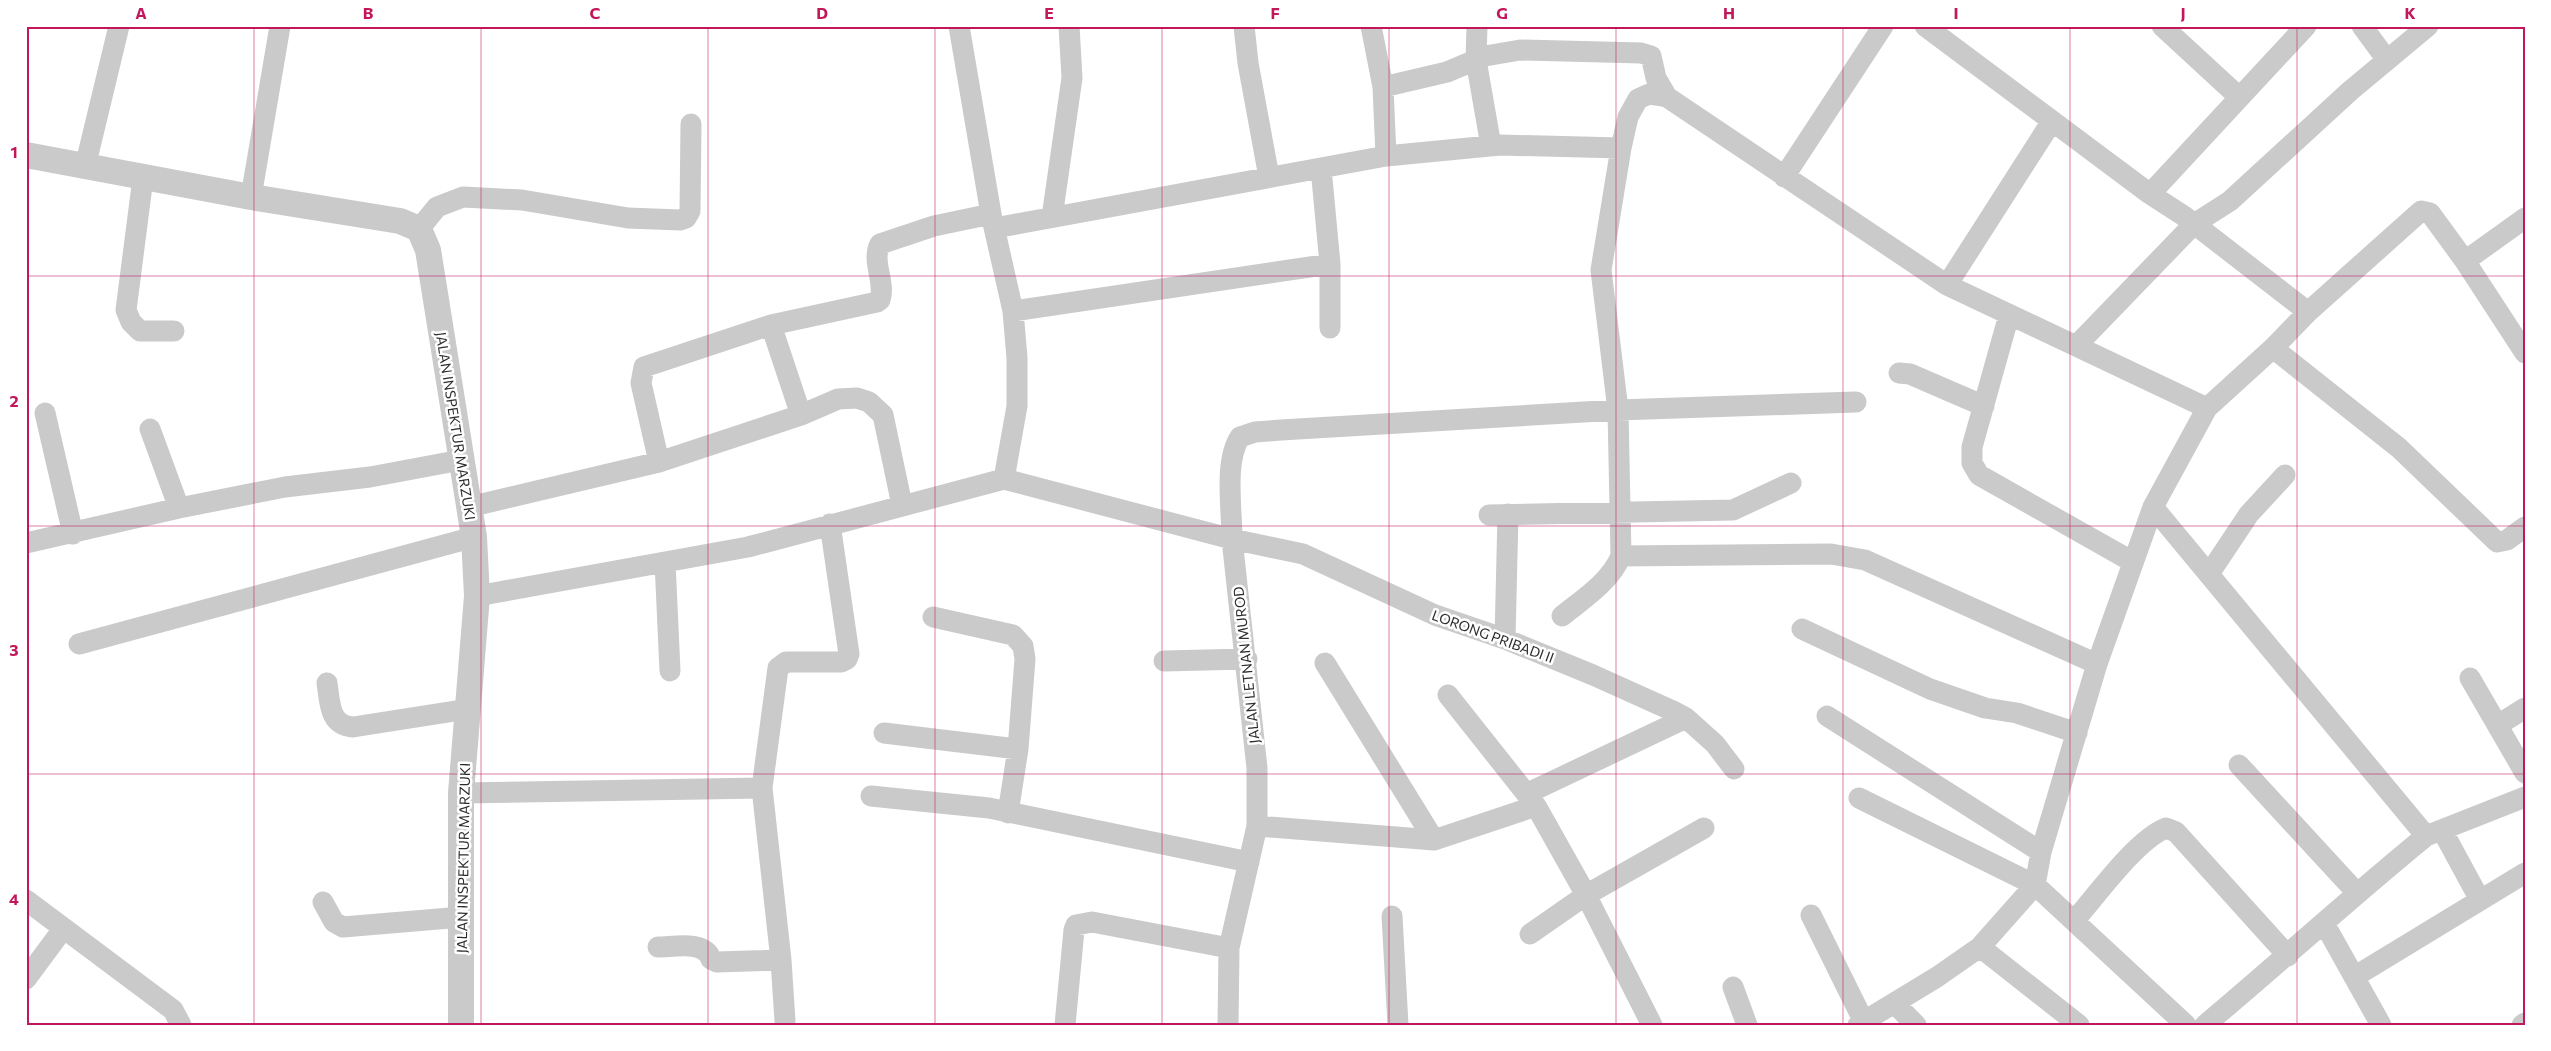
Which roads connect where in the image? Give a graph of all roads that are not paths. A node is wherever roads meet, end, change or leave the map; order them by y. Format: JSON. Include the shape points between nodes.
{"nodes":[{"id":1,"x":119,"y":26,"type":"edge"},
{"id":2,"x":280,"y":26,"type":"edge"},
{"id":3,"x":959,"y":26,"type":"edge"},
{"id":4,"x":1069,"y":26,"type":"edge"},
{"id":5,"x":1244,"y":26,"type":"edge"},
{"id":6,"x":1371,"y":26,"type":"edge"},
{"id":7,"x":1477,"y":26,"type":"edge"},
{"id":8,"x":1883,"y":26,"type":"edge"},
{"id":9,"x":1925,"y":26,"type":"edge"},
{"id":10,"x":2162,"y":26,"type":"edge"},
{"id":11,"x":2306,"y":26,"type":"edge"},
{"id":12,"x":2362,"y":26,"type":"edge"},
{"id":13,"x":2428,"y":26,"type":"edge"},
{"id":14,"x":1476,"y":60,"type":"junction"},
{"id":15,"x":2387,"y":60,"type":"junction"},
{"id":16,"x":1383,"y":88,"type":"junction"},
{"id":17,"x":1667,"y":97,"type":"junction"},
{"id":18,"x":2239,"y":97,"type":"junction"},
{"id":19,"x":2052,"y":121,"type":"junction"},
{"id":20,"x":691,"y":124,"type":"dead end"},
{"id":21,"x":1491,"y":146,"type":"junction"},
{"id":22,"x":1621,"y":148,"type":"junction"},
{"id":23,"x":26,"y":155,"type":"edge"},
{"id":24,"x":1386,"y":156,"type":"junction"},
{"id":25,"x":85,"y":167,"type":"junction"},
{"id":26,"x":1320,"y":168,"type":"junction"},
{"id":27,"x":1269,"y":177,"type":"junction"},
{"id":28,"x":1784,"y":177,"type":"junction"},
{"id":29,"x":144,"y":178,"type":"junction"},
{"id":30,"x":2150,"y":194,"type":"junction"},
{"id":31,"x":251,"y":197,"type":"junction"},
{"id":32,"x":1052,"y":217,"type":"junction"},
{"id":33,"x":2525,"y":218,"type":"edge"},
{"id":34,"x":993,"y":221,"type":"junction"},
{"id":35,"x":2194,"y":224,"type":"junction"},
{"id":36,"x":420,"y":229,"type":"junction"},
{"id":37,"x":2465,"y":261,"type":"junction"},
{"id":38,"x":1330,"y":264,"type":"junction"},
{"id":39,"x":1947,"y":285,"type":"junction"},
{"id":40,"x":1013,"y":311,"type":"junction"},
{"id":41,"x":2308,"y":312,"type":"junction"},
{"id":42,"x":2009,"y":314,"type":"junction"},
{"id":43,"x":771,"y":325,"type":"junction"},
{"id":44,"x":1330,"y":328,"type":"dead end"},
{"id":45,"x":174,"y":331,"type":"dead end"},
{"id":46,"x":2077,"y":345,"type":"junction"},
{"id":47,"x":2273,"y":348,"type":"junction"},
{"id":48,"x":2525,"y":353,"type":"edge"},
{"id":49,"x":1899,"y":373,"type":"dead end"},
{"id":50,"x":1856,"y":402,"type":"dead end"},
{"id":51,"x":1984,"y":406,"type":"junction"},
{"id":52,"x":2207,"y":408,"type":"junction"},
{"id":53,"x":1618,"y":410,"type":"junction"},
{"id":54,"x":45,"y":413,"type":"dead end"},
{"id":55,"x":801,"y":415,"type":"junction"},
{"id":56,"x":150,"y":429,"type":"dead end"},
{"id":57,"x":461,"y":460,"type":"junction"},
{"id":58,"x":659,"y":462,"type":"junction"},
{"id":59,"x":2285,"y":475,"type":"dead end"},
{"id":60,"x":1004,"y":479,"type":"junction"},
{"id":61,"x":1791,"y":483,"type":"dead end"},
{"id":62,"x":902,"y":505,"type":"junction"},
{"id":63,"x":469,"y":506,"type":"junction"},
{"id":64,"x":2153,"y":506,"type":"junction"},
{"id":65,"x":179,"y":508,"type":"junction"},
{"id":66,"x":1621,"y":514,"type":"junction"},
{"id":67,"x":830,"y":524,"type":"junction"},
{"id":68,"x":2525,"y":527,"type":"edge"},
{"id":69,"x":72,"y":534,"type":"junction"},
{"id":70,"x":474,"y":537,"type":"junction"},
{"id":71,"x":1232,"y":539,"type":"junction"},
{"id":72,"x":26,"y":544,"type":"edge"},
{"id":73,"x":1621,"y":556,"type":"junction"},
{"id":74,"x":665,"y":562,"type":"junction"},
{"id":75,"x":2133,"y":562,"type":"junction"},
{"id":76,"x":2208,"y":574,"type":"junction"},
{"id":77,"x":477,"y":596,"type":"junction"},
{"id":78,"x":1562,"y":616,"type":"dead end"},
{"id":79,"x":933,"y":617,"type":"dead end"},
{"id":80,"x":1802,"y":629,"type":"dead end"},
{"id":81,"x":1505,"y":639,"type":"junction"},
{"id":82,"x":79,"y":644,"type":"dead end"},
{"id":83,"x":1247,"y":659,"type":"junction"},
{"id":84,"x":1164,"y":661,"type":"dead end"},
{"id":85,"x":1325,"y":663,"type":"dead end"},
{"id":86,"x":2097,"y":664,"type":"junction"},
{"id":87,"x":670,"y":671,"type":"dead end"},
{"id":88,"x":2470,"y":678,"type":"dead end"},
{"id":89,"x":327,"y":684,"type":"dead end"},
{"id":90,"x":1448,"y":695,"type":"dead end"},
{"id":91,"x":2525,"y":708,"type":"edge"},
{"id":92,"x":468,"y":709,"type":"junction"},
{"id":93,"x":1827,"y":716,"type":"dead end"},
{"id":94,"x":1686,"y":718,"type":"junction"},
{"id":95,"x":2498,"y":725,"type":"junction"},
{"id":96,"x":884,"y":733,"type":"dead end"},
{"id":97,"x":2077,"y":733,"type":"junction"},
{"id":98,"x":1018,"y":749,"type":"junction"},
{"id":99,"x":2238,"y":765,"type":"dead end"},
{"id":100,"x":1734,"y":769,"type":"dead end"},
{"id":101,"x":2525,"y":773,"type":"edge"},
{"id":102,"x":762,"y":788,"type":"junction"},
{"id":103,"x":461,"y":793,"type":"junction"},
{"id":104,"x":871,"y":796,"type":"dead end"},
{"id":105,"x":2525,"y":797,"type":"edge"},
{"id":106,"x":1859,"y":798,"type":"dead end"},
{"id":107,"x":1532,"y":800,"type":"junction"},
{"id":108,"x":1008,"y":813,"type":"junction"},
{"id":109,"x":1257,"y":826,"type":"junction"},
{"id":110,"x":1704,"y":828,"type":"dead end"},
{"id":111,"x":2434,"y":833,"type":"junction"},
{"id":112,"x":1434,"y":840,"type":"junction"},
{"id":113,"x":2042,"y":852,"type":"junction"},
{"id":114,"x":1249,"y":862,"type":"junction"},
{"id":115,"x":2525,"y":873,"type":"edge"},
{"id":116,"x":2035,"y":885,"type":"junction"},
{"id":117,"x":2357,"y":892,"type":"junction"},
{"id":118,"x":1586,"y":895,"type":"junction"},
{"id":119,"x":26,"y":900,"type":"edge"},
{"id":120,"x":2480,"y":900,"type":"junction"},
{"id":121,"x":323,"y":902,"type":"dead end"},
{"id":122,"x":1812,"y":915,"type":"dead end"},
{"id":123,"x":1392,"y":916,"type":"dead end"},
{"id":124,"x":462,"y":917,"type":"junction"},
{"id":125,"x":2074,"y":921,"type":"junction"},
{"id":126,"x":2324,"y":923,"type":"junction"},
{"id":127,"x":63,"y":929,"type":"junction"},
{"id":128,"x":1530,"y":934,"type":"dead end"},
{"id":129,"x":658,"y":948,"type":"dead end"},
{"id":130,"x":1230,"y":948,"type":"junction"},
{"id":131,"x":1980,"y":948,"type":"junction"},
{"id":132,"x":2288,"y":956,"type":"junction"},
{"id":133,"x":781,"y":960,"type":"junction"},
{"id":134,"x":2354,"y":977,"type":"junction"},
{"id":135,"x":26,"y":979,"type":"edge"},
{"id":136,"x":1733,"y":987,"type":"dead end"},
{"id":137,"x":1894,"y":1004,"type":"junction"},
{"id":138,"x":785,"y":1021,"type":"dead end"},
{"id":139,"x":1861,"y":1023,"type":"edge"},
{"id":140,"x":2525,"y":1023,"type":"edge"},
{"id":141,"x":181,"y":1025,"type":"edge"},
{"id":142,"x":461,"y":1025,"type":"edge"},
{"id":143,"x":1065,"y":1025,"type":"edge"},
{"id":144,"x":1228,"y":1025,"type":"edge"},
{"id":145,"x":1398,"y":1025,"type":"edge"},
{"id":146,"x":1652,"y":1025,"type":"edge"},
{"id":147,"x":1747,"y":1025,"type":"edge"},
{"id":148,"x":1916,"y":1025,"type":"edge"},
{"id":149,"x":2079,"y":1025,"type":"edge"},
{"id":150,"x":2186,"y":1025,"type":"edge"},
{"id":151,"x":2205,"y":1025,"type":"edge"},
{"id":152,"x":2381,"y":1025,"type":"edge"},
{"id":153,"x":2522,"y":1025,"type":"edge"}],
"edges":[{"from":1,"to":25,"type":"street"},
{"from":2,"to":31,"type":"street"},
{"from":3,"to":34,"type":"street"},
{"from":4,"to":32,"type":"street","via":[[1072,78]]},
{"from":5,"to":27,"type":"street"},
{"from":6,"to":16,"type":"street"},
{"from":7,"to":14,"type":"street"},
{"from":8,"to":28,"type":"street"},
{"from":9,"to":19,"type":"street"},
{"from":10,"to":18,"type":"street"},
{"from":11,"to":18,"type":"street"},
{"from":12,"to":15,"type":"street"},
{"from":13,"to":15,"type":"street"},
{"from":14,"to":16,"type":"street","via":[[1447,72]]},
{"from":14,"to":17,"type":"street","via":[[1520,50],[1641,53],[1652,56],[1656,78]]},
{"from":14,"to":21,"type":"street"},
{"from":15,"to":35,"type":"street","via":[[2230,200]]},
{"from":16,"to":24,"type":"street"},
{"from":17,"to":22,"type":"street","via":[[1649,94],[1638,99],[1628,117]]},
{"from":17,"to":28,"type":"street"},
{"from":18,"to":30,"type":"street"},
{"from":19,"to":30,"type":"street"},
{"from":19,"to":39,"type":"street"},
{"from":20,"to":36,"type":"street","via":[[690,211],[686,218],[628,218],[522,200],[463,197],[437,207]]},
{"from":21,"to":22,"type":"street"},
{"from":21,"to":24,"type":"street"},
{"from":22,"to":53,"type":"street","via":[[1601,270]]},
{"from":23,"to":25,"type":"street"},
{"from":24,"to":26,"type":"street"},
{"from":25,"to":29,"type":"street"},
{"from":26,"to":27,"type":"street"},
{"from":26,"to":38,"type":"street"},
{"from":27,"to":32,"type":"street"},
{"from":28,"to":39,"type":"street"},
{"from":29,"to":31,"type":"street"},
{"from":29,"to":45,"type":"street","via":[[126,310],[140,331]]},
{"from":30,"to":35,"type":"street"},
{"from":31,"to":36,"type":"street","via":[[400,221]]},
{"from":32,"to":34,"type":"street"},
{"from":33,"to":37,"type":"street"},
{"from":34,"to":40,"type":"street"},
{"from":34,"to":43,"type":"street","via":[[934,226],[880,244],[880,300]]},
{"from":35,"to":41,"type":"street"},
{"from":35,"to":46,"type":"street"},
{"from":36,"to":57,"type":"street","name":"JALAN INSPEKTUR MARZUKI","via":[[428,250]]},
{"from":37,"to":41,"type":"street","via":[[2430,213],[2421,211]]},
{"from":37,"to":48,"type":"street"},
{"from":38,"to":40,"type":"street"},
{"from":38,"to":44,"type":"street"},
{"from":39,"to":42,"type":"street"},
{"from":40,"to":60,"type":"street","via":[[1017,406]]},
{"from":41,"to":47,"type":"street"},
{"from":42,"to":46,"type":"street"},
{"from":42,"to":51,"type":"street"},
{"from":43,"to":55,"type":"street"},
{"from":43,"to":58,"type":"street","via":[[644,367],[641,383]]},
{"from":46,"to":52,"type":"street"},
{"from":47,"to":52,"type":"street"},
{"from":47,"to":68,"type":"street","via":[[2399,448],[2497,542],[2507,540]]},
{"from":49,"to":51,"type":"street","via":[[1910,374]]},
{"from":50,"to":53,"type":"street"},
{"from":51,"to":75,"type":"street","via":[[1972,447],[1972,463],[1979,475]]},
{"from":52,"to":64,"type":"street"},
{"from":53,"to":66,"type":"street"},
{"from":53,"to":71,"type":"street","name":"JALAN LETNAN MUROD","via":[[1281,430],[1240,437],[1231,459]]},
{"from":54,"to":69,"type":"street"},
{"from":55,"to":58,"type":"street"},
{"from":55,"to":62,"type":"street","via":[[838,399],[857,398],[869,402],[883,415]]},
{"from":56,"to":65,"type":"street"},
{"from":57,"to":63,"type":"street","name":"JALAN INSPEKTUR MARZUKI"},
{"from":57,"to":65,"type":"street","via":[[370,477],[285,487]]},
{"from":58,"to":63,"type":"street"},
{"from":59,"to":76,"type":"street","via":[[2249,514]]},
{"from":60,"to":62,"type":"street"},
{"from":60,"to":71,"type":"street"},
{"from":61,"to":66,"type":"street","via":[[1733,510]]},
{"from":62,"to":67,"type":"street"},
{"from":63,"to":70,"type":"street","name":"JALAN INSPEKTUR MARZUKI"},
{"from":64,"to":75,"type":"street"},
{"from":64,"to":76,"type":"street"},
{"from":65,"to":69,"type":"street"},
{"from":66,"to":73,"type":"street"},
{"from":66,"to":81,"type":"street","via":[[1499,514]]},
{"from":67,"to":74,"type":"street","via":[[748,547]]},
{"from":67,"to":102,"type":"street","via":[[849,654],[841,662],[786,662],[778,668]]},
{"from":69,"to":72,"type":"street"},
{"from":70,"to":77,"type":"street","name":"JALAN INSPEKTUR MARZUKI"},
{"from":70,"to":82,"type":"street"},
{"from":71,"to":81,"type":"street","name":"LORONG PRIBADI II","via":[[1303,554],[1435,615]]},
{"from":71,"to":83,"type":"street","name":"JALAN LETNAN MUROD"},
{"from":73,"to":78,"type":"street","via":[[1603,582]]},
{"from":73,"to":86,"type":"street","via":[[1831,554],[1864,560]]},
{"from":74,"to":77,"type":"street"},
{"from":74,"to":87,"type":"street"},
{"from":75,"to":86,"type":"street"},
{"from":76,"to":111,"type":"street"},
{"from":77,"to":92,"type":"street","name":"JALAN INSPEKTUR MARZUKI"},
{"from":79,"to":98,"type":"street","via":[[1019,639],[1025,659]]},
{"from":80,"to":97,"type":"street","via":[[1930,689]]},
{"from":81,"to":94,"type":"street","name":"LORONG PRIBADI II"},
{"from":83,"to":84,"type":"street"},
{"from":83,"to":109,"type":"street","name":"JALAN LETNAN MUROD","via":[[1257,768]]},
{"from":85,"to":112,"type":"street"},
{"from":86,"to":97,"type":"street"},
{"from":88,"to":95,"type":"street"},
{"from":89,"to":92,"type":"street","via":[[333,717],[343,726],[353,728]]},
{"from":90,"to":107,"type":"street"},
{"from":91,"to":95,"type":"street"},
{"from":92,"to":103,"type":"street","name":"JALAN INSPEKTUR MARZUKI"},
{"from":93,"to":113,"type":"street"},
{"from":94,"to":100,"type":"street","name":"LORONG PRIBADI II","via":[[1715,744]]},
{"from":94,"to":107,"type":"street"},
{"from":95,"to":101,"type":"street"},
{"from":96,"to":98,"type":"street"},
{"from":97,"to":113,"type":"street"},
{"from":98,"to":108,"type":"street"},
{"from":99,"to":117,"type":"street"},
{"from":102,"to":103,"type":"street"},
{"from":102,"to":133,"type":"street"},
{"from":103,"to":124,"type":"street","name":"JALAN INSPEKTUR MARZUKI"},
{"from":104,"to":108,"type":"street","via":[[989,808]]},
{"from":105,"to":111,"type":"street"},
{"from":106,"to":116,"type":"street"},
{"from":107,"to":112,"type":"street"},
{"from":107,"to":118,"type":"street"},
{"from":108,"to":114,"type":"street"},
{"from":109,"to":112,"type":"street"},
{"from":109,"to":114,"type":"street","name":"JALAN LETNAN MUROD"},
{"from":110,"to":118,"type":"street"},
{"from":111,"to":117,"type":"street"},
{"from":111,"to":120,"type":"street"},
{"from":113,"to":116,"type":"street"},
{"from":114,"to":130,"type":"street","name":"JALAN LETNAN MUROD"},
{"from":115,"to":120,"type":"street"},
{"from":116,"to":125,"type":"street"},
{"from":116,"to":131,"type":"street"},
{"from":117,"to":126,"type":"street"},
{"from":118,"to":128,"type":"street"},
{"from":118,"to":146,"type":"street"},
{"from":119,"to":127,"type":"street"},
{"from":120,"to":134,"type":"street"},
{"from":121,"to":124,"type":"street","via":[[334,922],[343,927]]},
{"from":122,"to":139,"type":"street"},
{"from":123,"to":145,"type":"street"},
{"from":124,"to":142,"type":"street","name":"JALAN INSPEKTUR MARZUKI"},
{"from":125,"to":132,"type":"street","via":[[2141,845],[2166,828],[2176,832]]},
{"from":125,"to":150,"type":"street"},
{"from":126,"to":132,"type":"street"},
{"from":126,"to":134,"type":"street"},
{"from":127,"to":135,"type":"street"},
{"from":127,"to":141,"type":"street","via":[[172,1010]]},
{"from":129,"to":133,"type":"street","via":[[701,947],[718,962]]},
{"from":130,"to":143,"type":"street","via":[[1092,922],[1076,925]]},
{"from":130,"to":144,"type":"street","name":"JALAN LETNAN MUROD"},
{"from":131,"to":137,"type":"street"},
{"from":131,"to":149,"type":"street"},
{"from":132,"to":151,"type":"street"},
{"from":133,"to":138,"type":"street"},
{"from":134,"to":152,"type":"street"},
{"from":136,"to":147,"type":"street"},
{"from":137,"to":139,"type":"street"},
{"from":137,"to":148,"type":"street"},
{"from":140,"to":153,"type":"street"}]}
